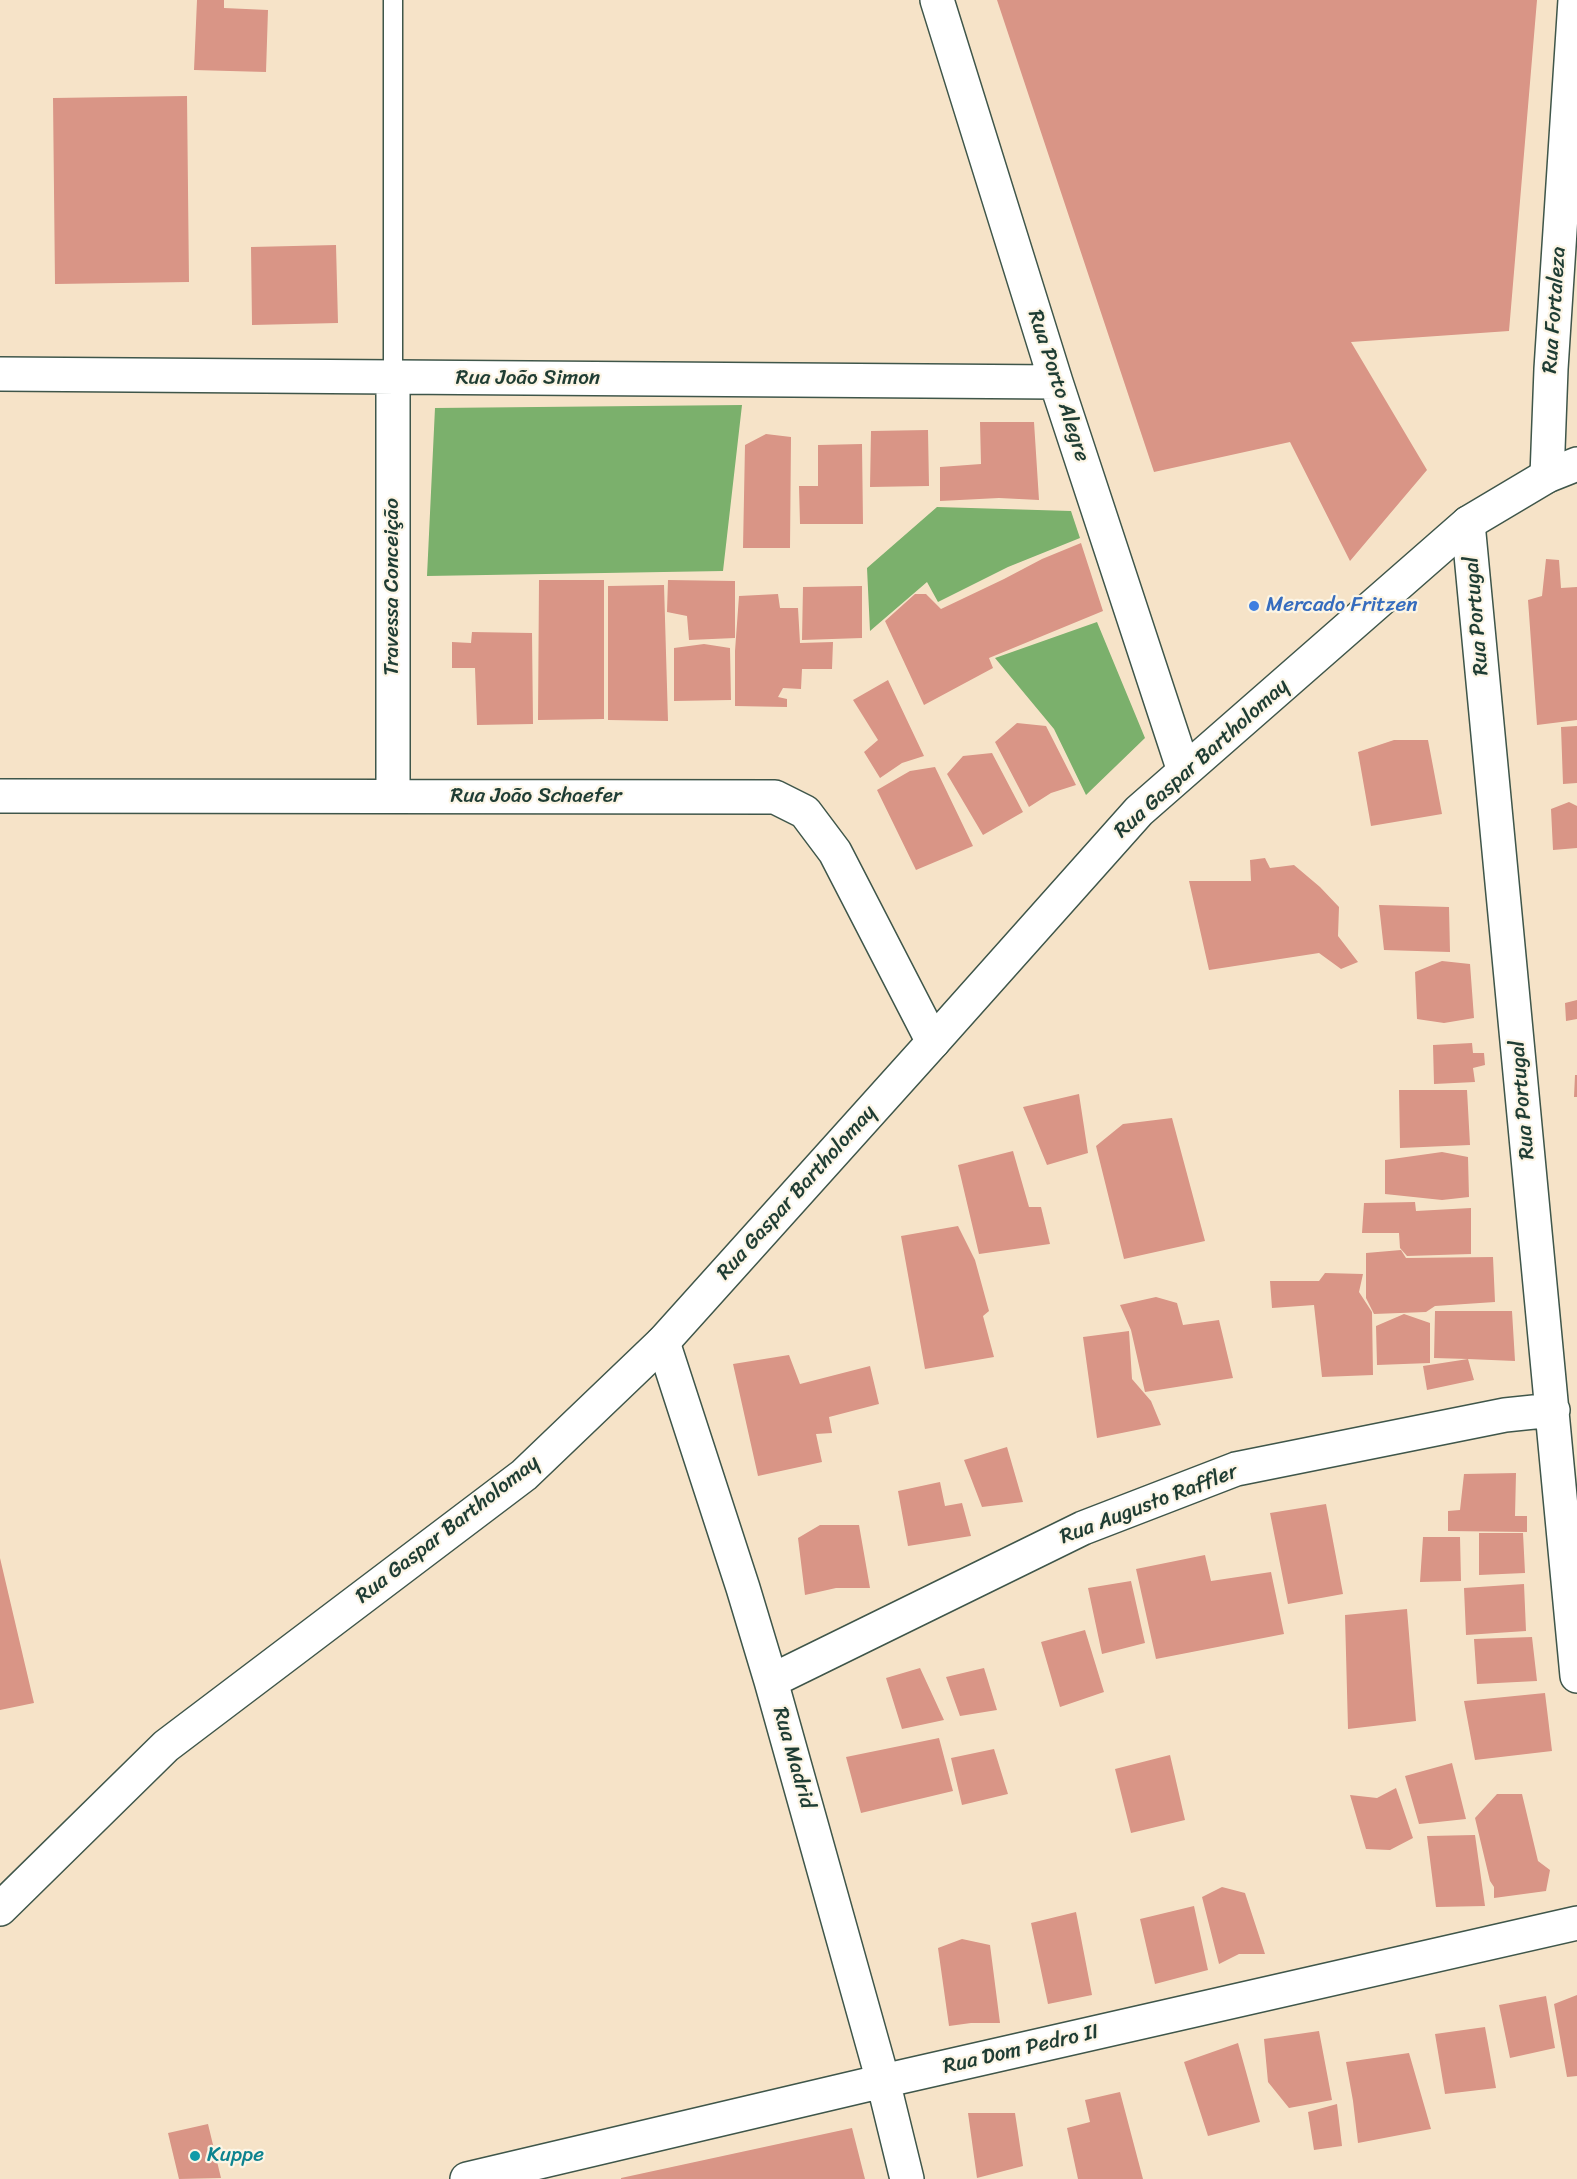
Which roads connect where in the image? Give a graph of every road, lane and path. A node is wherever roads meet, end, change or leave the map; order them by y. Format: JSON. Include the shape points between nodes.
{"nodes":[{"id":1,"x":393,"y":0,"type":"edge"},
{"id":2,"x":938,"y":0,"type":"edge"},
{"id":3,"x":1575,"y":0,"type":"edge"},
{"id":4,"x":0,"y":374,"type":"edge"},
{"id":5,"x":393,"y":378,"type":"junction"},
{"id":6,"x":1056,"y":382,"type":"junction"},
{"id":7,"x":1562,"y":470,"type":"edge"},
{"id":8,"x":1468,"y":523,"type":"junction"},
{"id":9,"x":1184,"y":771,"type":"junction"},
{"id":10,"x":0,"y":796,"type":"edge"},
{"id":11,"x":393,"y":796,"type":"junction"},
{"id":12,"x":933,"y":1042,"type":"junction"},
{"id":13,"x":663,"y":1342,"type":"junction"},
{"id":14,"x":1553,"y":1410,"type":"junction"},
{"id":15,"x":1577,"y":1676,"type":"edge"},
{"id":16,"x":771,"y":1681,"type":"junction"},
{"id":17,"x":0,"y":1909,"type":"edge"},
{"id":18,"x":1577,"y":1923,"type":"edge"},
{"id":19,"x":883,"y":2081,"type":"junction"},
{"id":20,"x":467,"y":2179,"type":"edge"},
{"id":21,"x":907,"y":2179,"type":"edge"}],
"edges":[{"from":1,"to":5,"type":"lane"},
{"from":2,"to":6,"type":"street","name":"Rua Porto Alegre"},
{"from":3,"to":7,"type":"street","name":"Rua Fortaleza","via":[[1551,369]]},
{"from":4,"to":5,"type":"street","name":"Rua João Simon"},
{"from":5,"to":6,"type":"street","name":"Rua João Simon"},
{"from":5,"to":11,"type":"street","name":"Travessa Conceição"},
{"from":6,"to":9,"type":"street","name":"Rua Porto Alegre"},
{"from":7,"to":8,"type":"street","name":"Rua Gaspar Bartholomay"},
{"from":8,"to":9,"type":"street","name":"Rua Gaspar Bartholomay"},
{"from":8,"to":14,"type":"street","name":"Rua Portugal"},
{"from":9,"to":12,"type":"street","name":"Rua Gaspar Bartholomay","via":[[1139,811]]},
{"from":10,"to":11,"type":"street","name":"Rua João Schaefer"},
{"from":11,"to":12,"type":"street","name":"Rua João Schaefer","via":[[775,797],[805,812],[835,852]]},
{"from":12,"to":13,"type":"street","name":"Rua Gaspar Bartholomay"},
{"from":13,"to":16,"type":"street","name":"Rua Madrid"},
{"from":13,"to":17,"type":"street","name":"Rua Gaspar Bartholomay","via":[[524,1475],[166,1746]]},
{"from":14,"to":15,"type":"street","name":"Rua Portugal"},
{"from":14,"to":16,"type":"street","name":"Rua Augusto Raffler","via":[[1505,1415],[1236,1469],[1083,1528]]},
{"from":16,"to":19,"type":"street","name":"Rua Madrid"},
{"from":18,"to":19,"type":"street","name":"Rua Dom Pedro II"},
{"from":19,"to":20,"type":"street","name":"Rua Dom Pedro II"},
{"from":19,"to":21,"type":"street","name":"Rua Madrid"}]}
